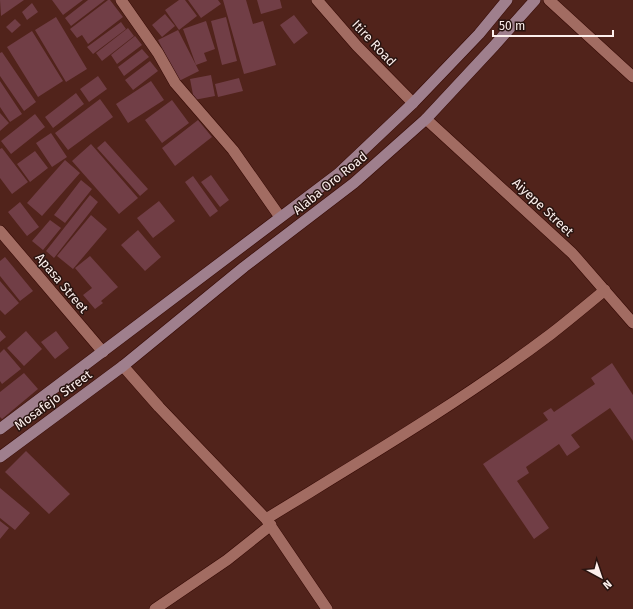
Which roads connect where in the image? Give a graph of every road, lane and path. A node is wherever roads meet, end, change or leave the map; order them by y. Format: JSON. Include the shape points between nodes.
{"nodes":[{"id":1,"x":121,"y":0,"type":"edge"},
{"id":2,"x":317,"y":0,"type":"edge"},
{"id":3,"x":506,"y":0,"type":"edge"},
{"id":4,"x":535,"y":0,"type":"edge"},
{"id":5,"x":549,"y":0,"type":"edge"},
{"id":6,"x":633,"y":77,"type":"edge"},
{"id":7,"x":413,"y":103,"type":"junction"},
{"id":8,"x":426,"y":119,"type":"junction"},
{"id":9,"x":280,"y":217,"type":"junction"},
{"id":10,"x":0,"y":231,"type":"edge"},
{"id":11,"x":232,"y":253,"type":"junction"},
{"id":12,"x":244,"y":267,"type":"junction"},
{"id":13,"x":605,"y":290,"type":"junction"},
{"id":14,"x":633,"y":323,"type":"edge"},
{"id":15,"x":103,"y":352,"type":"junction"},
{"id":16,"x":123,"y":366,"type":"junction"},
{"id":17,"x":0,"y":429,"type":"edge"},
{"id":18,"x":0,"y":457,"type":"edge"},
{"id":19,"x":268,"y":522,"type":"junction"},
{"id":20,"x":155,"y":609,"type":"edge"},
{"id":21,"x":327,"y":609,"type":"edge"}],
"edges":[{"from":1,"to":9,"type":"street","via":[[158,53],[175,83],[233,150]]},
{"from":2,"to":7,"type":"street","name":"Itire Road","via":[[357,46]]},
{"from":3,"to":7,"type":"main road","name":"Alaba Oro Road","via":[[479,34]]},
{"from":4,"to":8,"type":"main road","name":"Alaba Oro Road"},
{"from":5,"to":6,"type":"street"},
{"from":7,"to":9,"type":"main road","name":"Alaba Oro Road","via":[[338,174]]},
{"from":8,"to":12,"type":"main road","name":"Alaba Oro Road","via":[[354,183]]},
{"from":8,"to":13,"type":"street","name":"Aiyepe Street","via":[[572,253]]},
{"from":9,"to":11,"type":"main road","name":"Alaba Oro Road"},
{"from":10,"to":15,"type":"street","name":"Apasa Street"},
{"from":11,"to":12,"type":"main road"},
{"from":11,"to":15,"type":"main road","name":"Alaba Oro Road"},
{"from":12,"to":16,"type":"main road","name":"Alaba Oro Road"},
{"from":13,"to":14,"type":"street","name":"Aiyepe Street"},
{"from":13,"to":19,"type":"street","via":[[551,334],[489,378]]},
{"from":15,"to":17,"type":"main road","name":"Mosafejo Street"},
{"from":16,"to":18,"type":"main road","name":"Mosafejo Street"},
{"from":16,"to":19,"type":"street"},
{"from":19,"to":20,"type":"street","via":[[227,560]]},
{"from":19,"to":21,"type":"street"}]}
